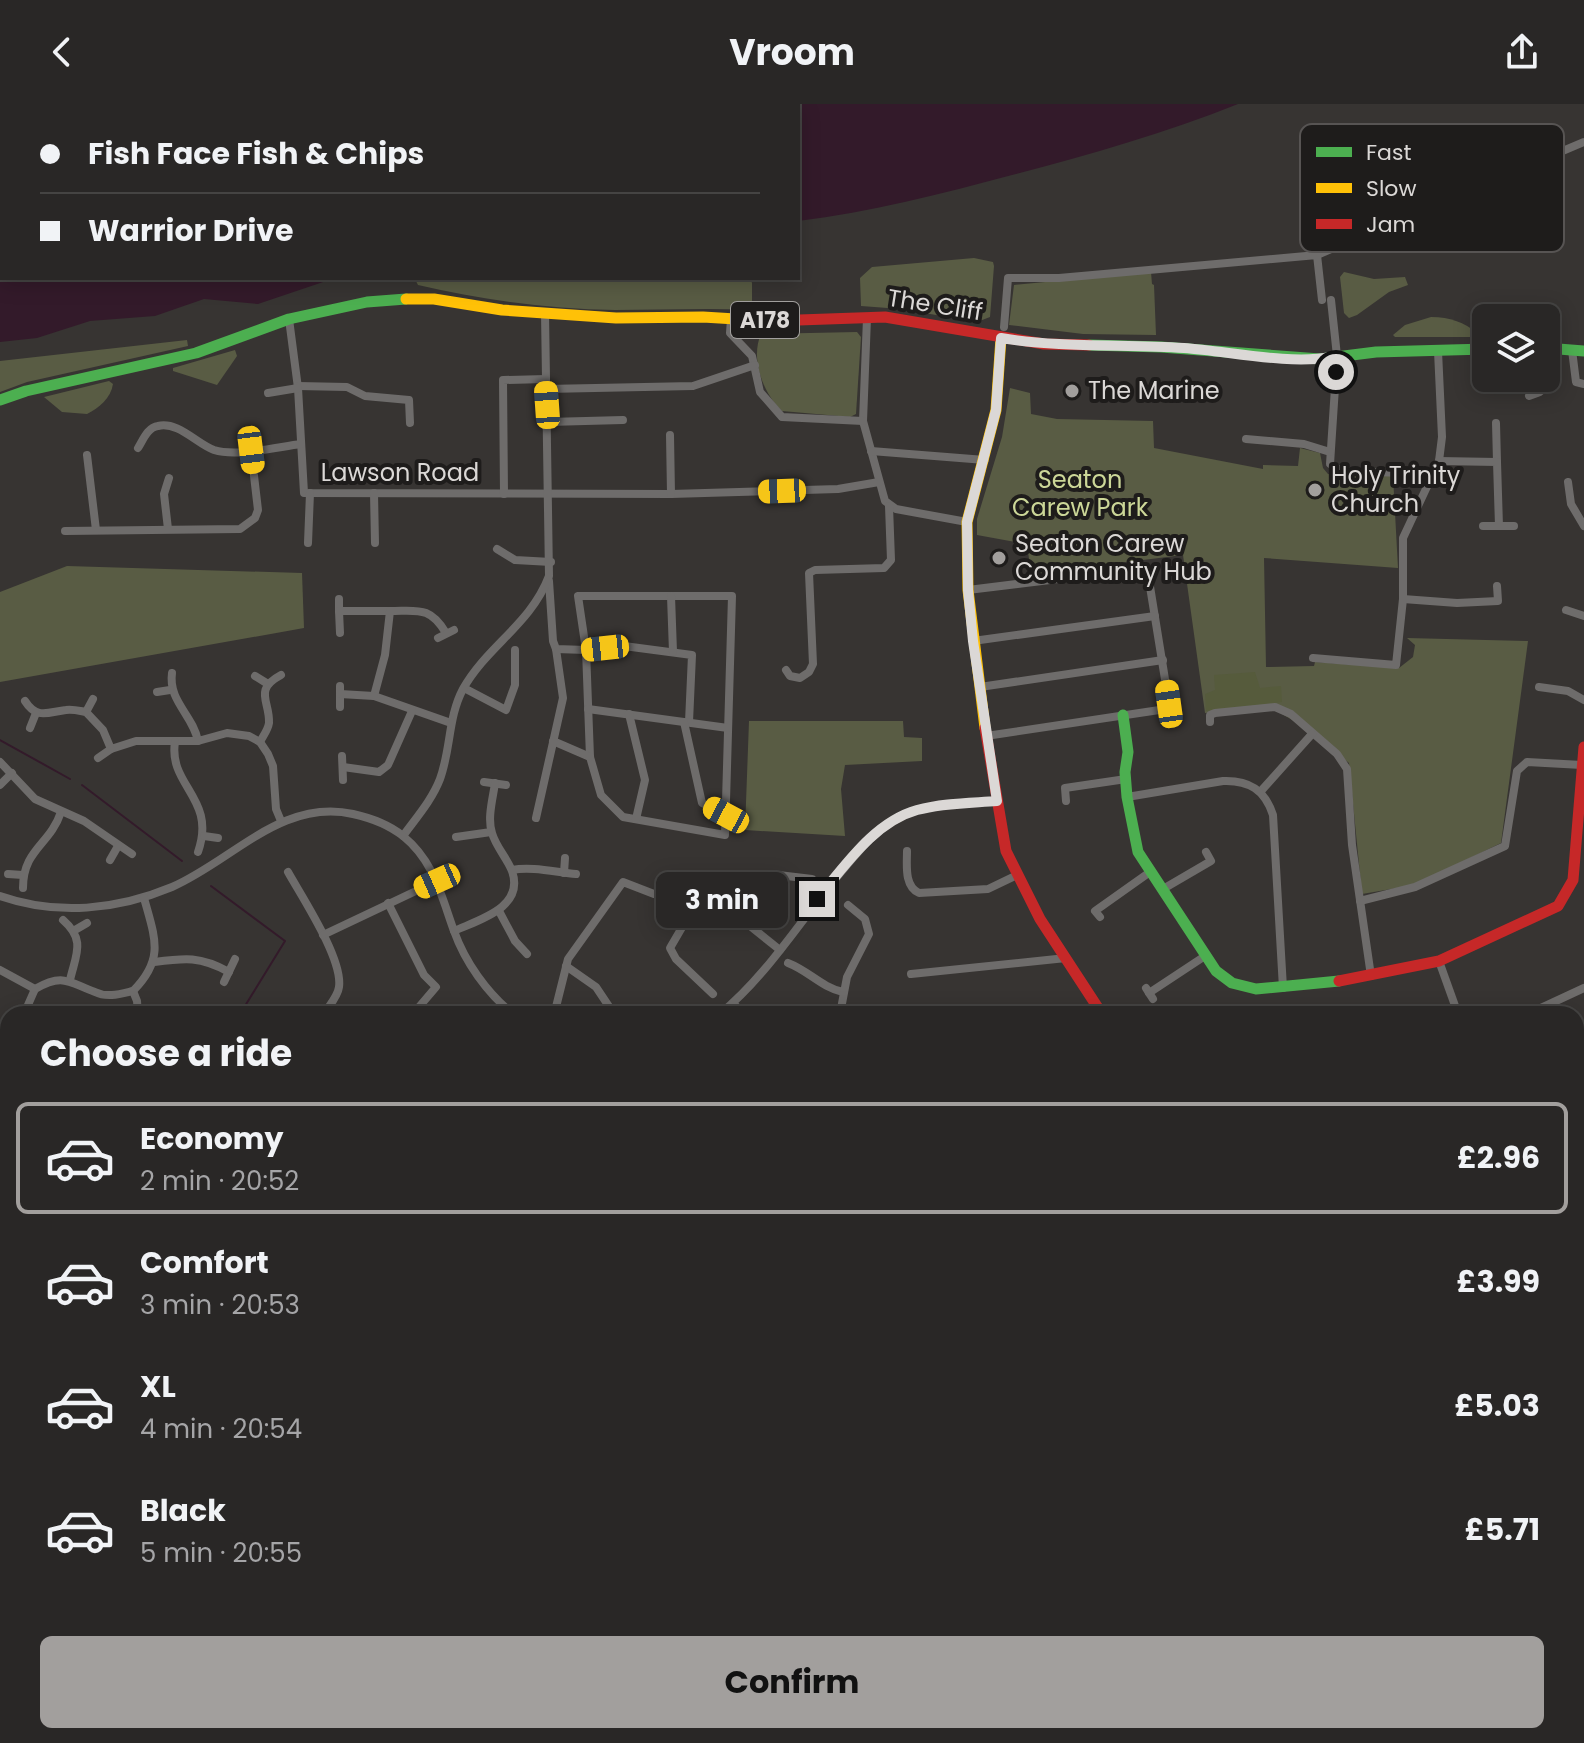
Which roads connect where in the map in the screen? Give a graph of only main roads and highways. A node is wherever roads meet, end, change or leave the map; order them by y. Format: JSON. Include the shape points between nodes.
{"nodes":[{"id":1,"x":1003,"y":333,"type":"junction"},
{"id":2,"x":1472,"y":350,"type":"edge"},
{"id":3,"x":0,"y":400,"type":"edge"},
{"id":4,"x":1123,"y":715,"type":"road end"},
{"id":5,"x":1584,"y":747,"type":"edge"},
{"id":6,"x":1582,"y":765,"type":"edge"},
{"id":7,"x":1581,"y":846,"type":"edge"},
{"id":8,"x":1097,"y":1006,"type":"edge"}],
"edges":[{"from":1,"to":2,"type":"main road","number":"A178","via":[[1076,346],[1287,358]]},
{"from":1,"to":3,"type":"main road","name":"The Cliff","number":"A178","via":[[901,319],[616,318],[414,298],[289,319],[196,353]]},
{"from":1,"to":8,"type":"main road","via":[[996,410],[967,522],[968,590],[986,736],[1006,851],[1040,919]]},
{"from":4,"to":7,"type":"main road","via":[[1127,797],[1138,852],[1205,956],[1232,983],[1283,988],[1439,961],[1558,906],[1573,880]]},
{"from":5,"to":6,"type":"main road"},
{"from":6,"to":7,"type":"main road"}]}
